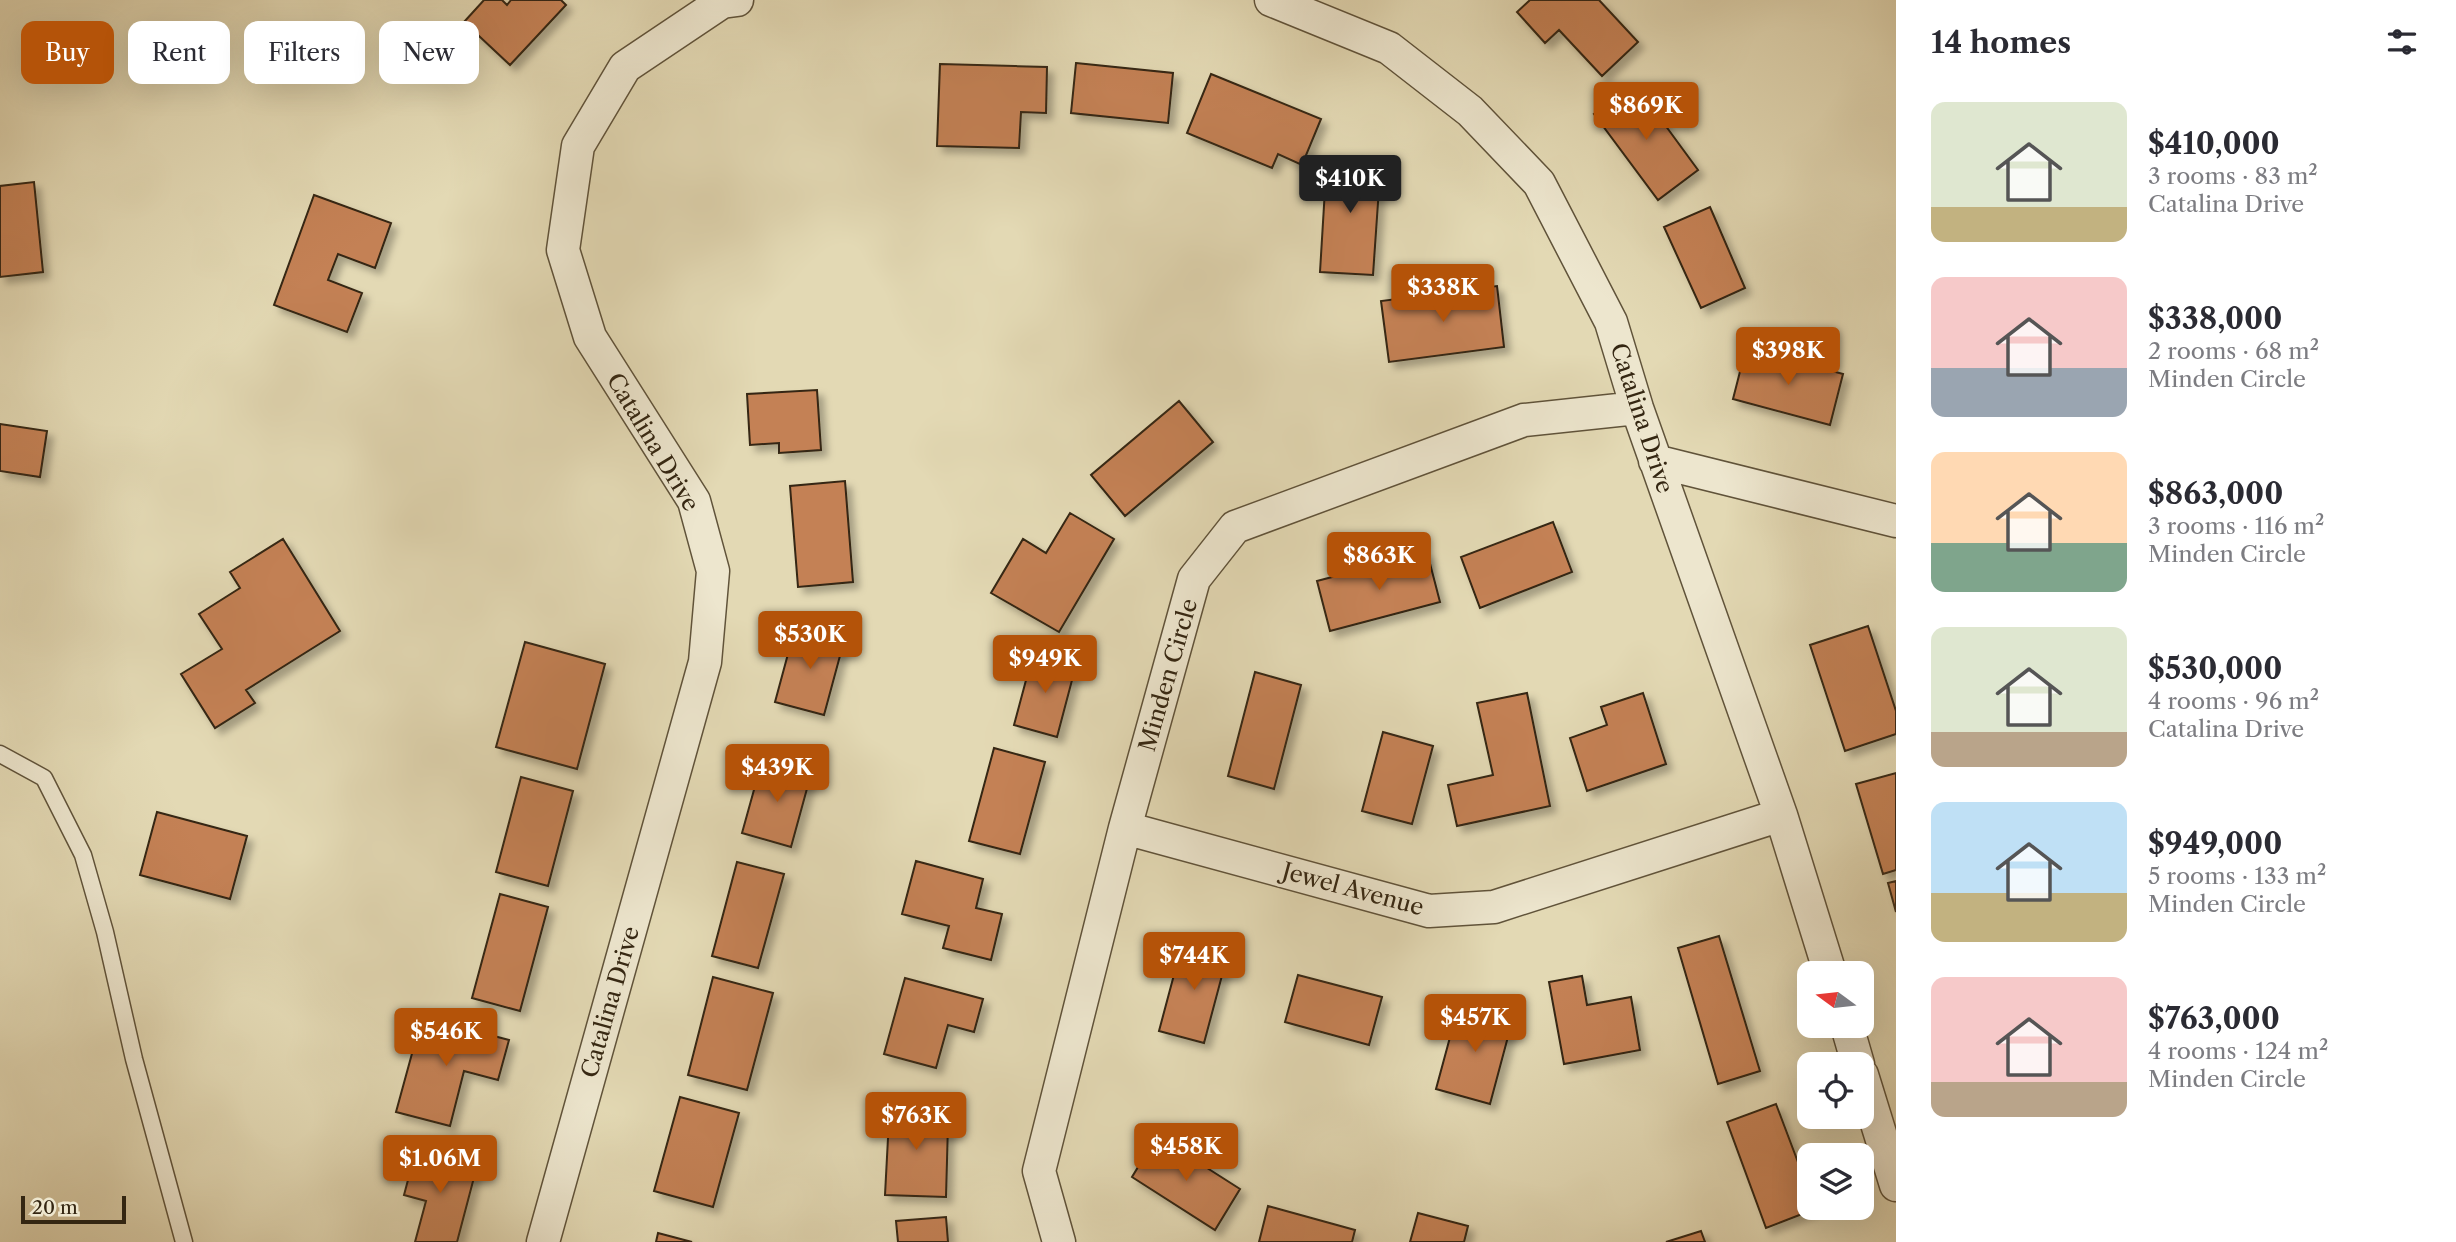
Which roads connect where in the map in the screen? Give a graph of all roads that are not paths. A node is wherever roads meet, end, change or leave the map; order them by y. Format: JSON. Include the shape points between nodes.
{"nodes":[{"id":1,"x":737,"y":0,"type":"edge"},
{"id":2,"x":1271,"y":0,"type":"edge"},
{"id":3,"x":1637,"y":408,"type":"junction"},
{"id":4,"x":1655,"y":461,"type":"junction"},
{"id":5,"x":1896,"y":521,"type":"edge"},
{"id":6,"x":0,"y":754,"type":"edge"},
{"id":7,"x":1781,"y":815,"type":"junction"},
{"id":8,"x":1125,"y":828,"type":"junction"},
{"id":9,"x":1826,"y":961,"type":"edge"},
{"id":10,"x":1874,"y":1114,"type":"edge"},
{"id":11,"x":1896,"y":1185,"type":"edge"},
{"id":12,"x":184,"y":1242,"type":"edge"},
{"id":13,"x":543,"y":1242,"type":"edge"},
{"id":14,"x":1059,"y":1242,"type":"edge"}],
"edges":[{"from":1,"to":13,"type":"street","name":"Catalina Drive","via":[[722,2],[625,67],[578,146],[563,250],[590,337],[694,501],[713,571],[705,662]]},
{"from":2,"to":3,"type":"street","name":"Catalina Drive","via":[[1389,48],[1470,111],[1539,183],[1611,322]]},
{"from":3,"to":4,"type":"street","name":"Catalina Drive"},
{"from":3,"to":8,"type":"street","name":"Minden Circle","via":[[1524,420],[1235,527],[1194,579]]},
{"from":4,"to":5,"type":"street"},
{"from":4,"to":7,"type":"street","name":"Catalina Drive"},
{"from":6,"to":12,"type":"lane","via":[[44,778],[83,855]]},
{"from":7,"to":8,"type":"street","name":"Jewel Avenue","via":[[1494,906],[1429,911]]},
{"from":7,"to":9,"type":"street","name":"Catalina Drive"},
{"from":8,"to":14,"type":"street","name":"Minden Circle","via":[[1039,1171]]},
{"from":10,"to":11,"type":"street"}]}
